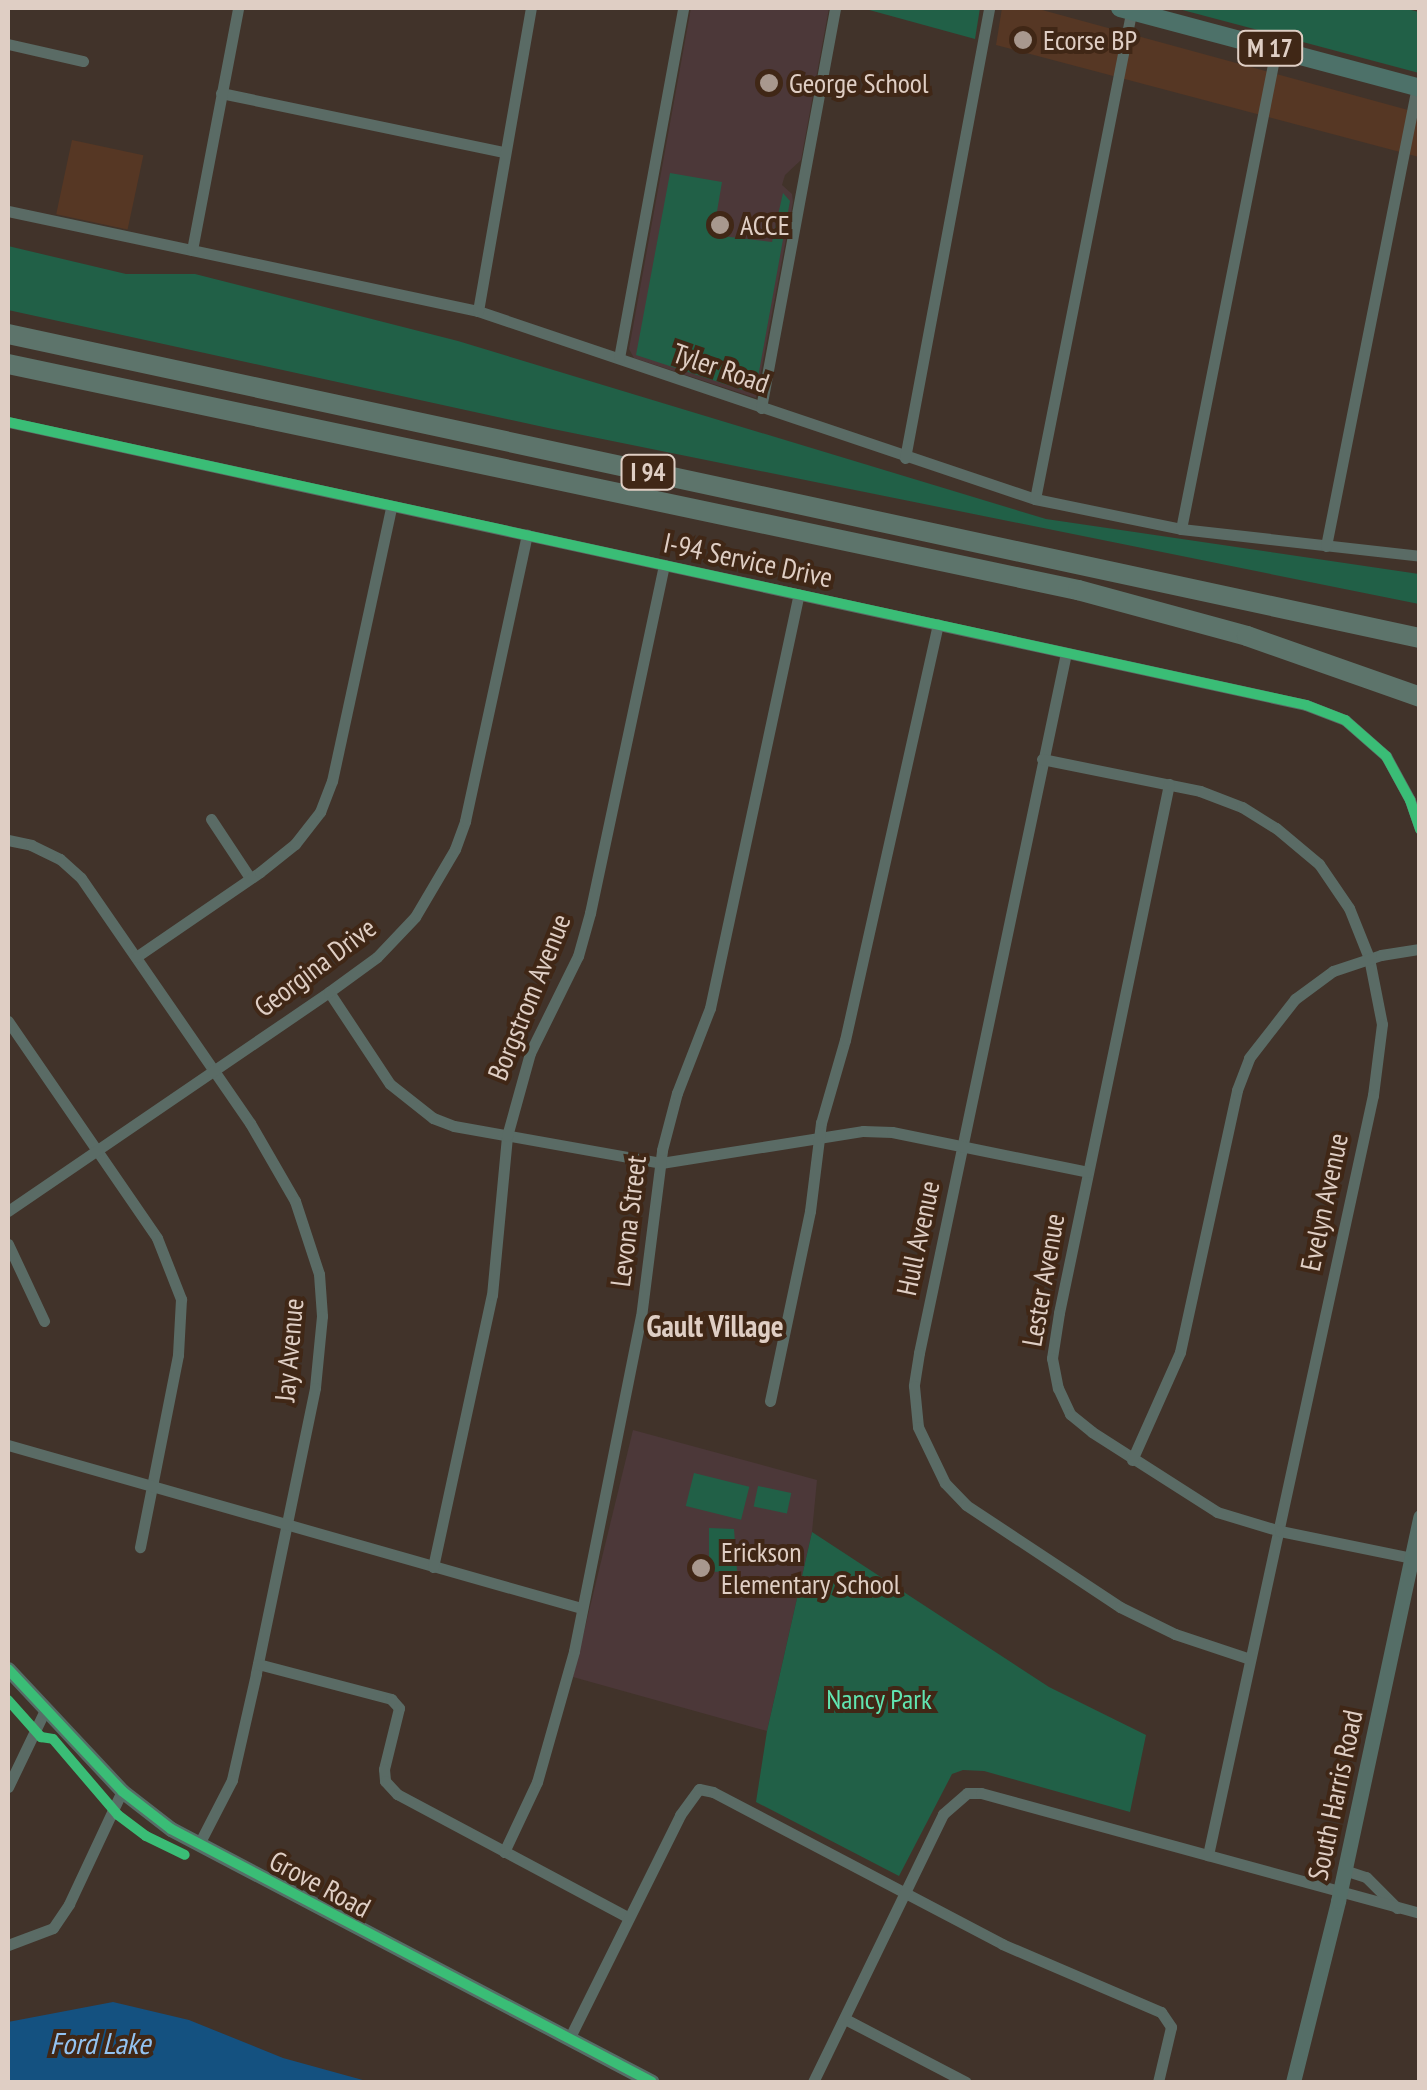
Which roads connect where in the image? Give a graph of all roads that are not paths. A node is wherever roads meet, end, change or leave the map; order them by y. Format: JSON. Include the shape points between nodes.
{"nodes":[{"id":1,"x":238,"y":8,"type":"edge"},
{"id":2,"x":531,"y":8,"type":"edge"},
{"id":3,"x":683,"y":8,"type":"edge"},
{"id":4,"x":835,"y":8,"type":"edge"},
{"id":5,"x":989,"y":8,"type":"edge"},
{"id":6,"x":1128,"y":8,"type":"edge"},
{"id":7,"x":8,"y":44,"type":"edge"},
{"id":8,"x":1276,"y":50,"type":"junction"},
{"id":9,"x":83,"y":61,"type":"dead end"},
{"id":10,"x":1418,"y":88,"type":"edge"},
{"id":11,"x":221,"y":92,"type":"junction"},
{"id":12,"x":504,"y":152,"type":"junction"},
{"id":13,"x":8,"y":211,"type":"edge"},
{"id":14,"x":192,"y":250,"type":"junction"},
{"id":15,"x":478,"y":311,"type":"junction"},
{"id":16,"x":8,"y":334,"type":"edge"},
{"id":17,"x":619,"y":358,"type":"junction"},
{"id":18,"x":8,"y":364,"type":"edge"},
{"id":19,"x":761,"y":408,"type":"junction"},
{"id":20,"x":8,"y":422,"type":"edge"},
{"id":21,"x":906,"y":458,"type":"junction"},
{"id":22,"x":1036,"y":499,"type":"junction"},
{"id":23,"x":391,"y":507,"type":"junction"},
{"id":24,"x":1181,"y":529,"type":"junction"},
{"id":25,"x":527,"y":536,"type":"junction"},
{"id":26,"x":1326,"y":546,"type":"junction"},
{"id":27,"x":1420,"y":556,"type":"edge"},
{"id":28,"x":664,"y":565,"type":"junction"},
{"id":29,"x":799,"y":594,"type":"junction"},
{"id":30,"x":938,"y":624,"type":"junction"},
{"id":31,"x":1420,"y":638,"type":"edge"},
{"id":32,"x":1066,"y":653,"type":"junction"},
{"id":33,"x":1356,"y":674,"type":"junction"},
{"id":34,"x":1420,"y":684,"type":"edge"},
{"id":35,"x":1420,"y":697,"type":"edge"},
{"id":36,"x":1042,"y":759,"type":"junction"},
{"id":37,"x":1169,"y":784,"type":"junction"},
{"id":38,"x":211,"y":819,"type":"dead end"},
{"id":39,"x":1420,"y":829,"type":"edge"},
{"id":40,"x":8,"y":840,"type":"edge"},
{"id":41,"x":250,"y":878,"type":"junction"},
{"id":42,"x":1420,"y":950,"type":"edge"},
{"id":43,"x":136,"y":956,"type":"junction"},
{"id":44,"x":1368,"y":958,"type":"junction"},
{"id":45,"x":329,"y":992,"type":"junction"},
{"id":46,"x":8,"y":1020,"type":"edge"},
{"id":47,"x":214,"y":1071,"type":"junction"},
{"id":48,"x":507,"y":1136,"type":"junction"},
{"id":49,"x":819,"y":1137,"type":"junction"},
{"id":50,"x":962,"y":1147,"type":"junction"},
{"id":51,"x":99,"y":1150,"type":"junction"},
{"id":52,"x":661,"y":1163,"type":"junction"},
{"id":53,"x":1088,"y":1172,"type":"junction"},
{"id":54,"x":8,"y":1210,"type":"edge"},
{"id":55,"x":8,"y":1244,"type":"edge"},
{"id":56,"x":44,"y":1321,"type":"dead end"},
{"id":57,"x":770,"y":1401,"type":"dead end"},
{"id":58,"x":8,"y":1445,"type":"edge"},
{"id":59,"x":1132,"y":1460,"type":"junction"},
{"id":60,"x":153,"y":1488,"type":"junction"},
{"id":61,"x":1420,"y":1517,"type":"edge"},
{"id":62,"x":286,"y":1526,"type":"junction"},
{"id":63,"x":1280,"y":1531,"type":"junction"},
{"id":64,"x":140,"y":1547,"type":"dead end"},
{"id":65,"x":1411,"y":1558,"type":"junction"},
{"id":66,"x":432,"y":1567,"type":"junction"},
{"id":67,"x":580,"y":1608,"type":"junction"},
{"id":68,"x":1250,"y":1658,"type":"junction"},
{"id":69,"x":258,"y":1664,"type":"junction"},
{"id":70,"x":8,"y":1669,"type":"edge"},
{"id":71,"x":45,"y":1710,"type":"junction"},
{"id":72,"x":8,"y":1788,"type":"edge"},
{"id":73,"x":122,"y":1791,"type":"junction"},
{"id":74,"x":199,"y":1844,"type":"junction"},
{"id":75,"x":504,"y":1852,"type":"junction"},
{"id":76,"x":1208,"y":1855,"type":"junction"},
{"id":77,"x":1344,"y":1870,"type":"junction"},
{"id":78,"x":1340,"y":1892,"type":"junction"},
{"id":79,"x":906,"y":1894,"type":"junction"},
{"id":80,"x":1397,"y":1908,"type":"junction"},
{"id":81,"x":1420,"y":1913,"type":"edge"},
{"id":82,"x":628,"y":1917,"type":"junction"},
{"id":83,"x":8,"y":1945,"type":"edge"},
{"id":84,"x":845,"y":2019,"type":"junction"},
{"id":85,"x":569,"y":2039,"type":"junction"},
{"id":86,"x":652,"y":2082,"type":"edge"},
{"id":87,"x":814,"y":2082,"type":"edge"},
{"id":88,"x":966,"y":2082,"type":"edge"},
{"id":89,"x":1158,"y":2082,"type":"edge"},
{"id":90,"x":1293,"y":2082,"type":"edge"}],
"edges":[{"from":1,"to":11,"type":"street"},
{"from":2,"to":12,"type":"street"},
{"from":3,"to":17,"type":"street"},
{"from":4,"to":19,"type":"street"},
{"from":5,"to":21,"type":"street"},
{"from":6,"to":8,"type":"main road","number":"M 17"},
{"from":6,"to":22,"type":"street"},
{"from":7,"to":9,"type":"street"},
{"from":8,"to":10,"type":"main road","number":"M 17"},
{"from":8,"to":24,"type":"street"},
{"from":10,"to":26,"type":"street"},
{"from":11,"to":12,"type":"street"},
{"from":11,"to":14,"type":"street"},
{"from":12,"to":15,"type":"street"},
{"from":13,"to":14,"type":"street","name":"Tyler Road"},
{"from":14,"to":15,"type":"street","name":"Tyler Road"},
{"from":15,"to":17,"type":"street","name":"Tyler Road"},
{"from":16,"to":31,"type":"highway","number":"I 94"},
{"from":17,"to":19,"type":"street","name":"Tyler Road"},
{"from":18,"to":33,"type":"highway","number":"I 94","via":[[1078,590],[1210,624]]},
{"from":19,"to":21,"type":"street","name":"Tyler Road"},
{"from":20,"to":23,"type":"street","name":"I-94 Service Drive"},
{"from":21,"to":22,"type":"street","name":"Tyler Road"},
{"from":22,"to":24,"type":"street","name":"Tyler Road"},
{"from":23,"to":25,"type":"street","name":"I-94 Service Drive"},
{"from":23,"to":41,"type":"street","via":[[320,812],[294,844]]},
{"from":24,"to":26,"type":"street","name":"Tyler Road"},
{"from":25,"to":28,"type":"street","name":"I-94 Service Drive"},
{"from":25,"to":45,"type":"street","name":"Georgina Drive","via":[[474,792],[455,850],[415,917],[377,958]]},
{"from":26,"to":27,"type":"street","name":"Tyler Road"},
{"from":28,"to":29,"type":"street","name":"I-94 Service Drive"},
{"from":28,"to":48,"type":"street","name":"Borgstrom Avenue","via":[[590,913],[578,956],[530,1053]]},
{"from":29,"to":30,"type":"street","name":"I-94 Service Drive"},
{"from":29,"to":52,"type":"street","name":"Levona Street","via":[[710,1008],[677,1093]]},
{"from":30,"to":32,"type":"street","name":"I-94 Service Drive"},
{"from":30,"to":49,"type":"street"},
{"from":32,"to":36,"type":"street","name":"Hull Avenue"},
{"from":32,"to":39,"type":"street","name":"I-94 Service Drive","via":[[1274,697],[1345,720],[1386,756]]},
{"from":33,"to":34,"type":"highway"},
{"from":33,"to":35,"type":"highway","number":"I 94"},
{"from":36,"to":37,"type":"street","name":"Evelyn Avenue"},
{"from":36,"to":50,"type":"street","name":"Hull Avenue"},
{"from":37,"to":44,"type":"street","name":"Evelyn Avenue","via":[[1242,807],[1318,864],[1349,908]]},
{"from":37,"to":53,"type":"street","name":"Lester Avenue"},
{"from":38,"to":41,"type":"street"},
{"from":40,"to":43,"type":"street","name":"Jay Avenue","via":[[60,858]]},
{"from":41,"to":43,"type":"street"},
{"from":42,"to":44,"type":"street"},
{"from":43,"to":47,"type":"street","name":"Jay Avenue"},
{"from":44,"to":59,"type":"street","via":[[1333,970],[1295,999],[1249,1058],[1180,1352]]},
{"from":44,"to":63,"type":"street","name":"Evelyn Avenue","via":[[1382,1024],[1379,1058]]},
{"from":45,"to":47,"type":"street","name":"Georgina Drive"},
{"from":45,"to":48,"type":"street","via":[[390,1084],[411,1104],[444,1122]]},
{"from":46,"to":51,"type":"street"},
{"from":47,"to":51,"type":"street","name":"Georgina Drive"},
{"from":47,"to":62,"type":"street","name":"Jay Avenue","via":[[295,1200],[319,1274],[315,1388]]},
{"from":48,"to":52,"type":"street"},
{"from":48,"to":66,"type":"street","name":"Borgstrom Avenue","via":[[492,1294]]},
{"from":49,"to":50,"type":"street","via":[[892,1132]]},
{"from":49,"to":52,"type":"street"},
{"from":49,"to":57,"type":"street"},
{"from":50,"to":53,"type":"street"},
{"from":50,"to":68,"type":"street","name":"Hull Avenue","via":[[914,1386],[930,1458],[966,1505],[1120,1608]]},
{"from":51,"to":54,"type":"street","name":"Georgina Drive"},
{"from":51,"to":60,"type":"street","via":[[157,1238],[182,1299]]},
{"from":52,"to":67,"type":"street","name":"Levona Street","via":[[640,1317]]},
{"from":53,"to":59,"type":"street","name":"Lester Avenue","via":[[1052,1358],[1070,1414]]},
{"from":55,"to":56,"type":"street"},
{"from":58,"to":60,"type":"street"},
{"from":59,"to":63,"type":"street","name":"Lester Avenue","via":[[1216,1512]]},
{"from":60,"to":62,"type":"street"},
{"from":60,"to":64,"type":"street"},
{"from":61,"to":65,"type":"main road","name":"South Harris Road"},
{"from":62,"to":66,"type":"street"},
{"from":62,"to":69,"type":"street","name":"Jay Avenue"},
{"from":63,"to":65,"type":"street","name":"Lester Avenue"},
{"from":63,"to":68,"type":"street","name":"Evelyn Avenue"},
{"from":65,"to":77,"type":"main road","name":"South Harris Road"},
{"from":66,"to":67,"type":"street"},
{"from":67,"to":75,"type":"street","name":"Levona Street","via":[[562,1699],[536,1782]]},
{"from":68,"to":76,"type":"street","name":"Evelyn Avenue"},
{"from":69,"to":74,"type":"street","name":"Jay Avenue","via":[[232,1780]]},
{"from":69,"to":75,"type":"street","via":[[391,1699],[399,1708],[386,1782],[418,1808]]},
{"from":70,"to":71,"type":"main road","name":"Grove Road"},
{"from":71,"to":72,"type":"street"},
{"from":71,"to":73,"type":"main road","name":"Grove Road"},
{"from":73,"to":74,"type":"main road","name":"Grove Road"},
{"from":73,"to":83,"type":"street","via":[[70,1904],[52,1928]]},
{"from":74,"to":85,"type":"main road","name":"Grove Road"},
{"from":75,"to":82,"type":"street"},
{"from":76,"to":78,"type":"street"},
{"from":76,"to":79,"type":"street","via":[[967,1793],[943,1814]]},
{"from":77,"to":78,"type":"main road","name":"South Harris Road"},
{"from":77,"to":80,"type":"street","via":[[1366,1877]]},
{"from":78,"to":80,"type":"street"},
{"from":78,"to":90,"type":"main road","name":"South Harris Road"},
{"from":79,"to":82,"type":"street","via":[[698,1789]]},
{"from":79,"to":84,"type":"street"},
{"from":79,"to":89,"type":"street","via":[[1002,1944],[1161,2012],[1170,2027]]},
{"from":80,"to":81,"type":"street"},
{"from":82,"to":85,"type":"street"},
{"from":84,"to":87,"type":"street"},
{"from":84,"to":88,"type":"street"},
{"from":85,"to":86,"type":"main road","name":"Grove Road"}]}
